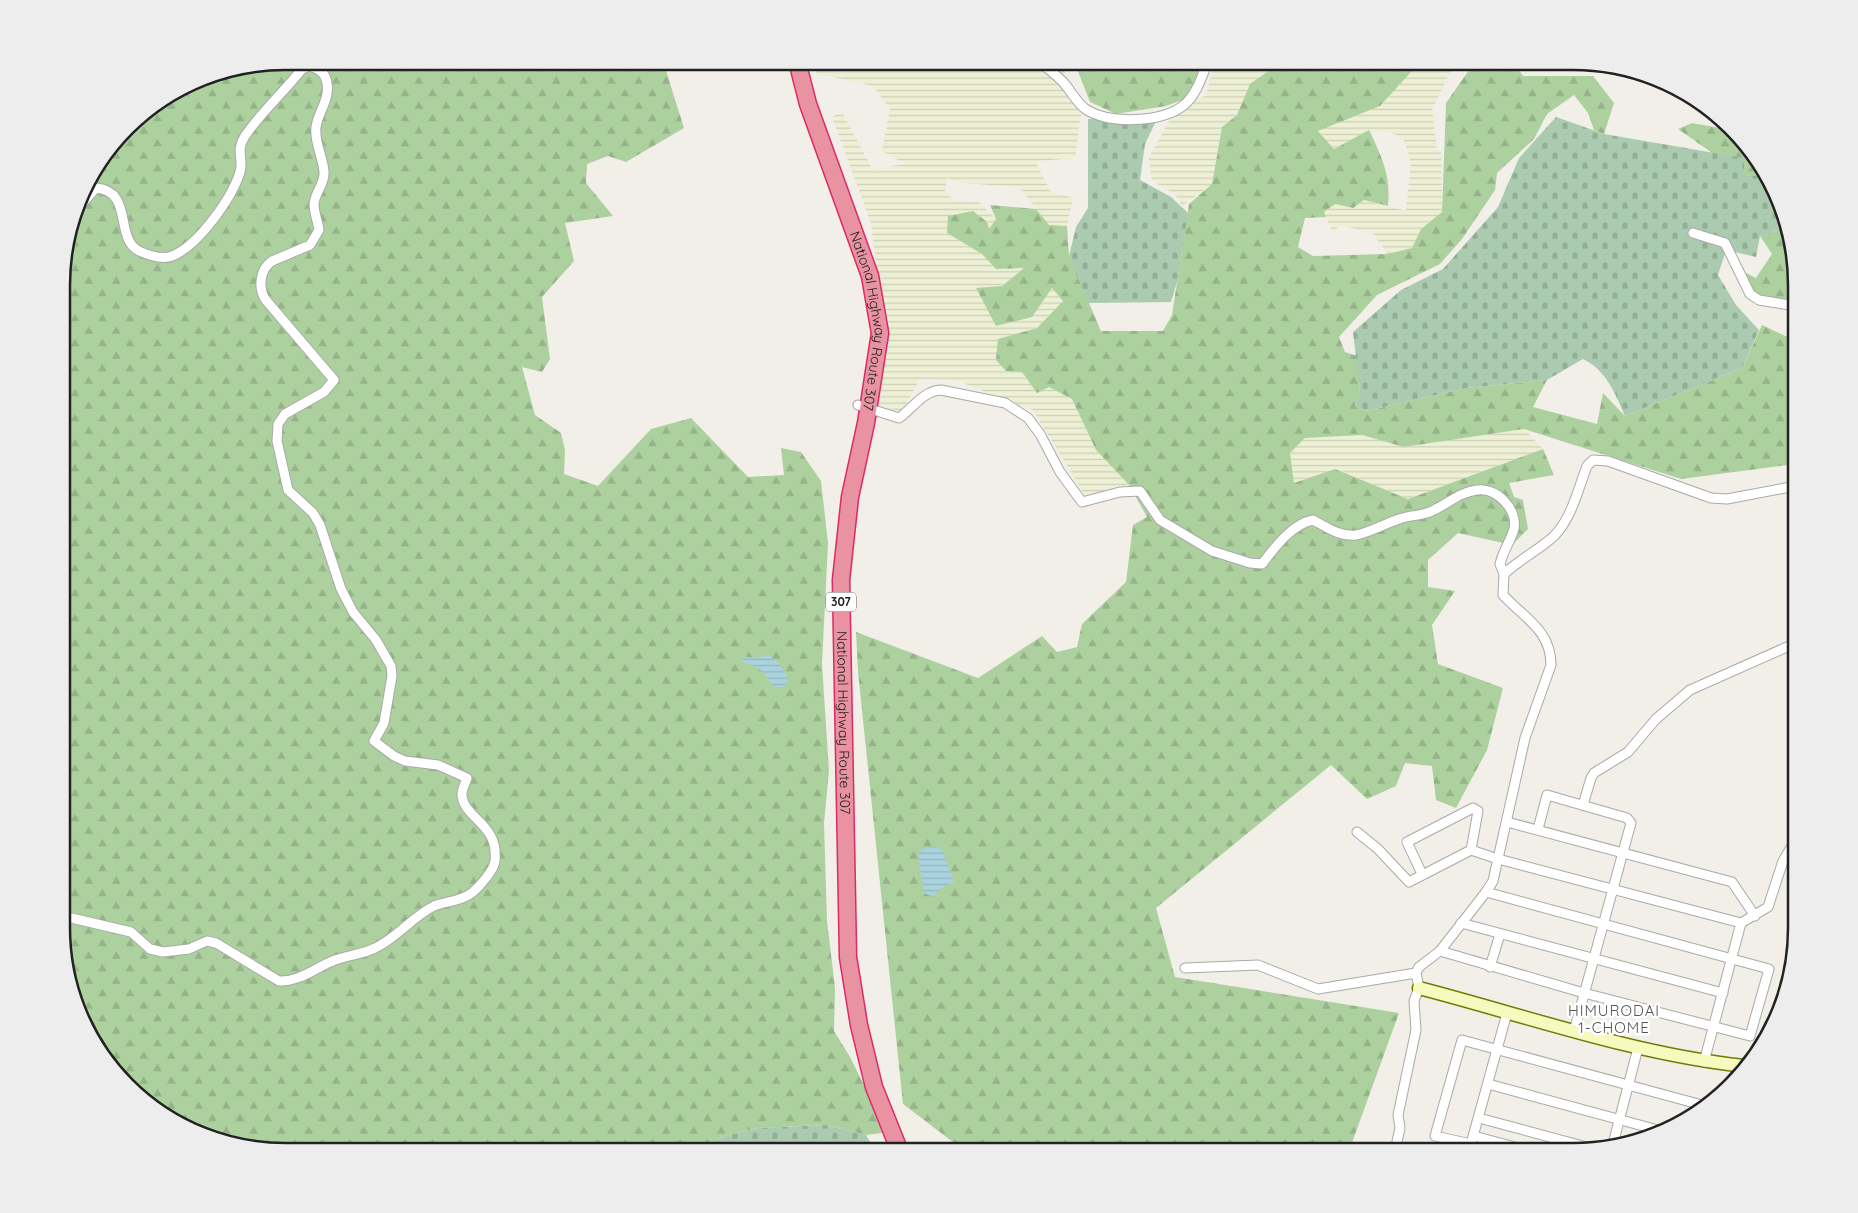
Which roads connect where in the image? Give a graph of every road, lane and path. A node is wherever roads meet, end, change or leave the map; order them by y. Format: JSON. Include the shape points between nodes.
{"nodes":[{"id":1,"x":301,"y":70,"type":"edge"},
{"id":2,"x":320,"y":70,"type":"edge"},
{"id":3,"x":799,"y":70,"type":"edge"},
{"id":4,"x":1049,"y":70,"type":"edge"},
{"id":5,"x":1204,"y":70,"type":"edge"},
{"id":6,"x":89,"y":196,"type":"edge"},
{"id":7,"x":1693,"y":233,"type":"dead end"},
{"id":8,"x":1788,"y":305,"type":"edge"},
{"id":9,"x":863,"y":407,"type":"junction"},
{"id":10,"x":1788,"y":488,"type":"edge"},
{"id":11,"x":1504,"y":574,"type":"junction"},
{"id":12,"x":1788,"y":647,"type":"edge"},
{"id":13,"x":1583,"y":805,"type":"junction"},
{"id":14,"x":1507,"y":822,"type":"junction"},
{"id":15,"x":1538,"y":828,"type":"junction"},
{"id":16,"x":1358,"y":832,"type":"dead end"},
{"id":17,"x":1471,"y":850,"type":"junction"},
{"id":18,"x":1623,"y":853,"type":"junction"},
{"id":19,"x":1788,"y":853,"type":"edge"},
{"id":20,"x":1498,"y":859,"type":"junction"},
{"id":21,"x":1422,"y":874,"type":"junction"},
{"id":22,"x":1613,"y":888,"type":"junction"},
{"id":23,"x":1486,"y":892,"type":"junction"},
{"id":24,"x":1756,"y":916,"type":"junction"},
{"id":25,"x":70,"y":918,"type":"edge"},
{"id":26,"x":1741,"y":923,"type":"junction"},
{"id":27,"x":1462,"y":924,"type":"junction"},
{"id":28,"x":1604,"y":924,"type":"junction"},
{"id":29,"x":1500,"y":934,"type":"junction"},
{"id":30,"x":1440,"y":951,"type":"junction"},
{"id":31,"x":1594,"y":958,"type":"junction"},
{"id":32,"x":1732,"y":958,"type":"junction"},
{"id":33,"x":1490,"y":967,"type":"junction"},
{"id":34,"x":1185,"y":968,"type":"dead end"},
{"id":35,"x":1416,"y":974,"type":"junction"},
{"id":36,"x":1419,"y":988,"type":"junction"},
{"id":37,"x":1584,"y":992,"type":"junction"},
{"id":38,"x":1724,"y":993,"type":"junction"},
{"id":39,"x":1507,"y":1013,"type":"junction"},
{"id":40,"x":1714,"y":1027,"type":"junction"},
{"id":41,"x":1574,"y":1030,"type":"junction"},
{"id":42,"x":1638,"y":1048,"type":"junction"},
{"id":43,"x":1497,"y":1050,"type":"junction"},
{"id":44,"x":1704,"y":1062,"type":"junction"},
{"id":45,"x":1739,"y":1065,"type":"edge"},
{"id":46,"x":1488,"y":1084,"type":"junction"},
{"id":47,"x":1628,"y":1086,"type":"junction"},
{"id":48,"x":1696,"y":1104,"type":"edge"},
{"id":49,"x":1479,"y":1118,"type":"junction"},
{"id":50,"x":1620,"y":1120,"type":"junction"},
{"id":51,"x":1652,"y":1128,"type":"edge"},
{"id":52,"x":1614,"y":1139,"type":"edge"},
{"id":53,"x":896,"y":1143,"type":"edge"},
{"id":54,"x":1397,"y":1143,"type":"edge"},
{"id":55,"x":1468,"y":1143,"type":"edge"},
{"id":56,"x":1472,"y":1143,"type":"edge"},
{"id":57,"x":1572,"y":1143,"type":"edge"}],
"edges":[{"from":1,"to":6,"type":"street","via":[[252,126],[240,146],[240,170],[232,190],[207,226],[172,256],[151,255],[131,246],[126,240],[123,212],[112,194],[96,188]]},
{"from":2,"to":25,"type":"street","via":[[327,89],[324,108],[316,126],[316,142],[324,171],[314,206],[319,230],[310,245],[266,265],[262,275],[262,294],[334,380],[324,392],[285,414],[278,424],[277,441],[285,481],[288,490],[313,513],[341,589],[391,666],[384,723],[374,741],[405,761],[438,765],[467,778],[462,794],[464,803],[494,840],[495,864],[466,897],[434,906],[374,949],[334,960],[287,981],[279,981],[216,943],[207,941],[190,949],[163,952],[150,949],[131,932]]},
{"from":3,"to":9,"type":"highway","name":"National Highway Route 307","number":"307","via":[[808,104],[870,276],[880,333]]},
{"from":4,"to":5,"type":"street","via":[[1086,109],[1108,119],[1125,120],[1148,118],[1184,105]]},
{"from":7,"to":8,"type":"street","via":[[1725,243],[1750,294],[1759,300]]},
{"from":9,"to":11,"type":"street","via":[[899,418],[921,397],[934,390],[1004,403],[1028,418],[1082,502],[1120,492],[1140,491],[1160,520],[1212,551],[1250,563],[1262,564],[1297,526],[1306,521],[1313,520],[1338,532],[1354,535],[1399,519],[1432,512],[1462,493],[1479,489],[1492,492],[1507,503],[1514,517],[1514,529],[1503,549],[1500,564]]},
{"from":9,"to":53,"type":"highway","name":"National Highway Route 307","number":"307","via":[[841,580],[848,957],[859,1025],[874,1087]]},
{"from":10,"to":11,"type":"street","via":[[1727,499],[1712,498],[1629,467],[1593,460],[1587,466],[1568,518],[1554,536]]},
{"from":11,"to":14,"type":"street","via":[[1503,595],[1545,636],[1551,652],[1551,665],[1525,738]]},
{"from":12,"to":13,"type":"street","via":[[1690,690],[1656,720],[1628,752],[1594,773]]},
{"from":13,"to":15,"type":"street","via":[[1547,795]]},
{"from":13,"to":18,"type":"street","via":[[1627,818],[1631,823]]},
{"from":14,"to":15,"type":"street"},
{"from":14,"to":20,"type":"street"},
{"from":15,"to":18,"type":"street"},
{"from":16,"to":21,"type":"street","via":[[1409,882]]},
{"from":17,"to":20,"type":"street"},
{"from":17,"to":21,"type":"street"},
{"from":17,"to":21,"type":"street","via":[[1478,811],[1473,808],[1407,842]]},
{"from":18,"to":22,"type":"street"},
{"from":18,"to":24,"type":"street","via":[[1732,882]]},
{"from":19,"to":24,"type":"street","via":[[1768,907]]},
{"from":20,"to":22,"type":"street"},
{"from":20,"to":23,"type":"street"},
{"from":22,"to":26,"type":"street"},
{"from":22,"to":28,"type":"street"},
{"from":23,"to":27,"type":"street"},
{"from":23,"to":28,"type":"street"},
{"from":24,"to":26,"type":"street"},
{"from":26,"to":32,"type":"street"},
{"from":27,"to":29,"type":"street"},
{"from":27,"to":30,"type":"street"},
{"from":28,"to":31,"type":"street"},
{"from":28,"to":32,"type":"street"},
{"from":29,"to":31,"type":"street"},
{"from":29,"to":33,"type":"street"},
{"from":30,"to":33,"type":"street"},
{"from":30,"to":35,"type":"street","via":[[1418,967]]},
{"from":31,"to":37,"type":"street"},
{"from":31,"to":38,"type":"street"},
{"from":32,"to":38,"type":"street"},
{"from":32,"to":40,"type":"street","via":[[1769,969],[1750,1036]]},
{"from":33,"to":37,"type":"street"},
{"from":34,"to":35,"type":"street","via":[[1258,965],[1318,988]]},
{"from":35,"to":36,"type":"street"},
{"from":36,"to":39,"type":"street"},
{"from":36,"to":54,"type":"street","via":[[1414,1001],[1416,1030],[1398,1115],[1400,1128]]},
{"from":37,"to":40,"type":"street"},
{"from":37,"to":41,"type":"street"},
{"from":38,"to":40,"type":"street"},
{"from":39,"to":41,"type":"street"},
{"from":39,"to":43,"type":"street"},
{"from":40,"to":44,"type":"street"},
{"from":41,"to":42,"type":"street"},
{"from":42,"to":44,"type":"street"},
{"from":42,"to":47,"type":"street"},
{"from":43,"to":46,"type":"street"},
{"from":43,"to":47,"type":"street"},
{"from":43,"to":55,"type":"street","via":[[1462,1040],[1436,1136]]},
{"from":44,"to":45,"type":"street"},
{"from":46,"to":49,"type":"street"},
{"from":46,"to":50,"type":"street"},
{"from":47,"to":48,"type":"street"},
{"from":47,"to":50,"type":"street"},
{"from":49,"to":56,"type":"street"},
{"from":49,"to":57,"type":"street"},
{"from":50,"to":51,"type":"street"},
{"from":50,"to":52,"type":"street"}]}
